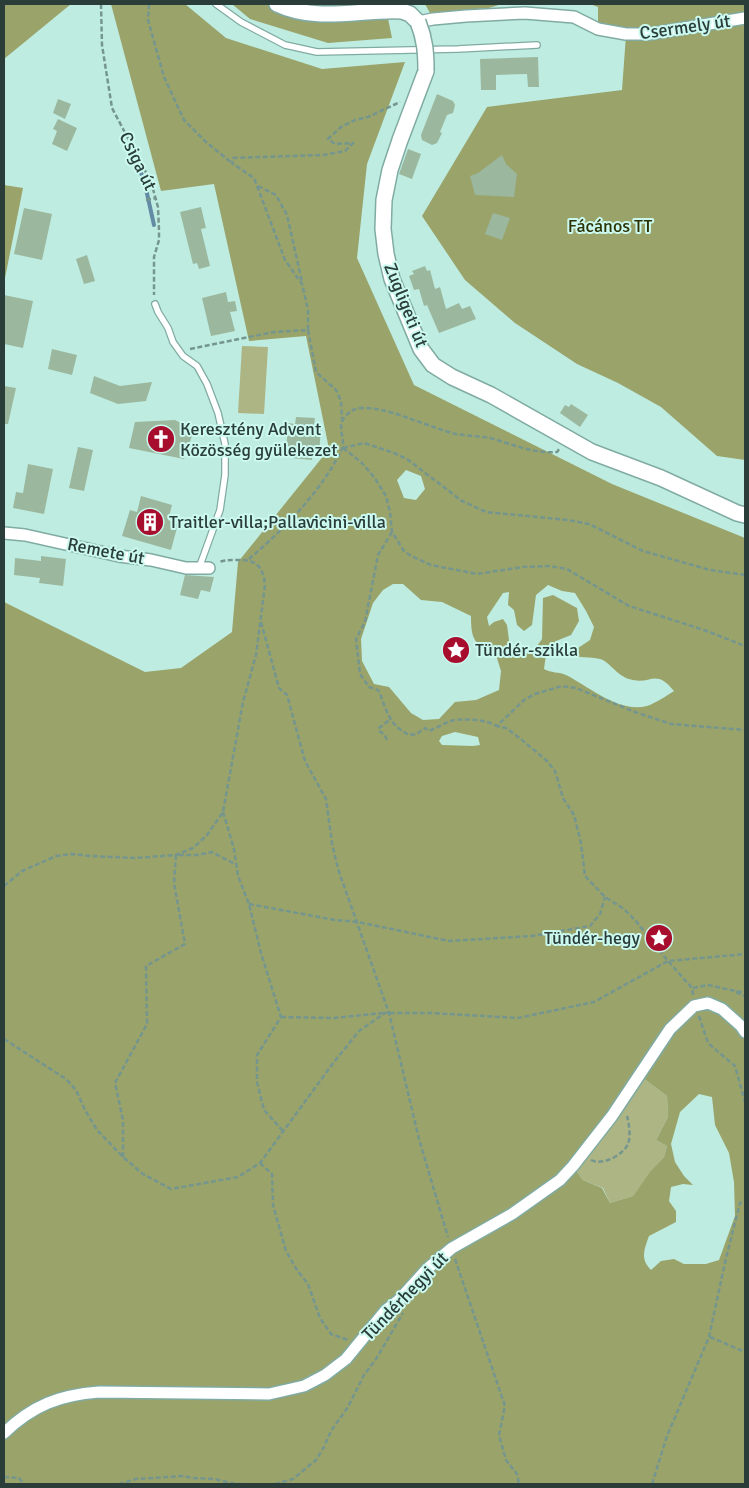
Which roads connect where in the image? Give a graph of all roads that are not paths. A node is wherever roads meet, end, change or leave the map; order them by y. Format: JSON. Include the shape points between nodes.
{"nodes":[{"id":1,"x":216,"y":4,"type":"edge"},
{"id":2,"x":277,"y":4,"type":"edge"},
{"id":3,"x":745,"y":18,"type":"edge"},
{"id":4,"x":418,"y":22,"type":"junction"},
{"id":5,"x":537,"y":45,"type":"dead end"},
{"id":6,"x":154,"y":304,"type":"road end"},
{"id":7,"x":745,"y":514,"type":"edge"},
{"id":8,"x":4,"y":533,"type":"edge"},
{"id":9,"x":204,"y":568,"type":"joint"},
{"id":10,"x":745,"y":1032,"type":"edge"},
{"id":11,"x":4,"y":1433,"type":"edge"}],
"edges":[{"from":1,"to":5,"type":"lane","via":[[241,22],[285,45],[317,52]]},
{"from":2,"to":4,"type":"street","via":[[304,13],[325,15],[402,11]]},
{"from":3,"to":4,"type":"street","name":"Csermely út","via":[[649,34],[626,34],[598,29],[574,18],[525,13]]},
{"from":4,"to":7,"type":"street","name":"Zugligeti út","bridge":true,"via":[[424,35],[426,71],[390,170],[383,229],[392,279],[421,349],[433,365],[452,377],[491,395],[592,452]]},
{"from":6,"to":9,"type":"lane","via":[[178,351],[197,366],[208,384],[225,444],[220,510]]},
{"from":8,"to":9,"type":"street","name":"Remete út","via":[[186,568]]},
{"from":10,"to":11,"type":"street","name":"Tündérhegyi út","via":[[722,1009],[708,1003],[694,1006],[670,1029],[618,1106],[560,1180],[512,1214],[452,1248],[386,1310],[346,1359],[325,1375],[304,1386],[269,1394],[75,1394],[44,1403]]}]}
